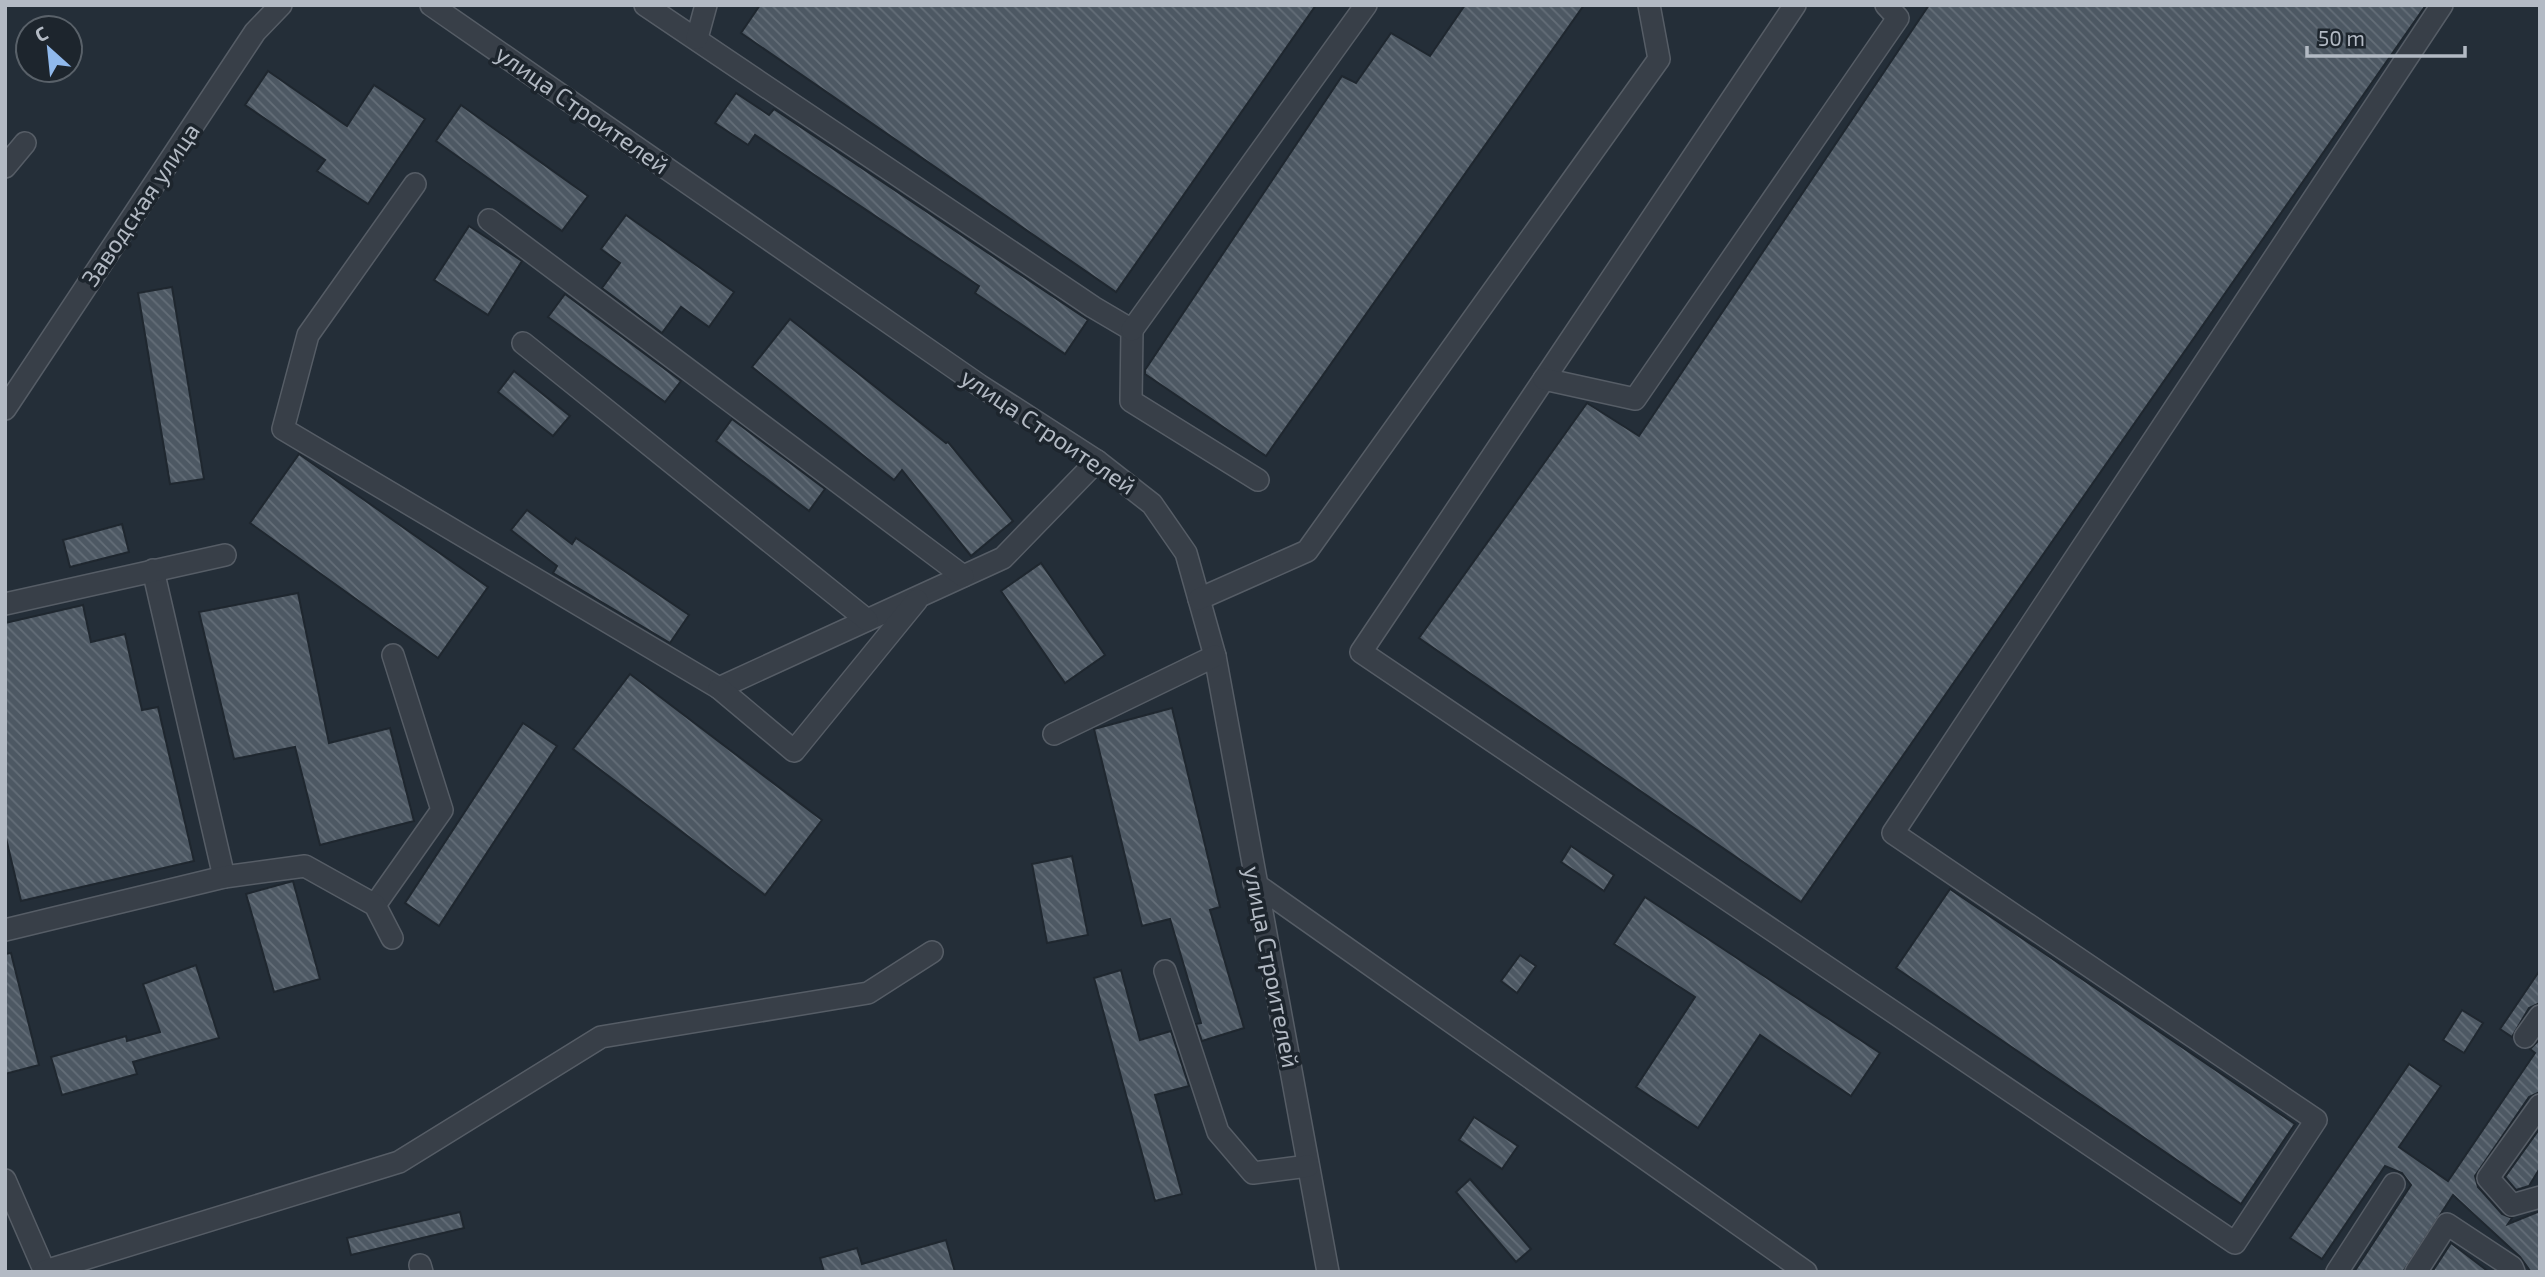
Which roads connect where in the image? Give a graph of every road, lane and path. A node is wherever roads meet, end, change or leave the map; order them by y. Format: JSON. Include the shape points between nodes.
{"nodes":[{"id":1,"x":281,"y":5,"type":"edge"},
{"id":2,"x":430,"y":5,"type":"edge"},
{"id":3,"x":645,"y":5,"type":"edge"},
{"id":4,"x":706,"y":5,"type":"edge"},
{"id":5,"x":1366,"y":5,"type":"edge"},
{"id":6,"x":1649,"y":5,"type":"edge"},
{"id":7,"x":1795,"y":5,"type":"edge"},
{"id":8,"x":1886,"y":5,"type":"edge"},
{"id":9,"x":2442,"y":5,"type":"edge"},
{"id":10,"x":697,"y":38,"type":"junction"},
{"id":11,"x":26,"y":143,"type":"dead end"},
{"id":12,"x":5,"y":167,"type":"edge"},
{"id":13,"x":415,"y":184,"type":"dead end"},
{"id":14,"x":489,"y":220,"type":"dead end"},
{"id":15,"x":1132,"y":330,"type":"junction"},
{"id":16,"x":523,"y":343,"type":"dead end"},
{"id":17,"x":1544,"y":379,"type":"junction"},
{"id":18,"x":5,"y":409,"type":"edge"},
{"id":19,"x":1097,"y":461,"type":"junction"},
{"id":20,"x":1258,"y":480,"type":"dead end"},
{"id":21,"x":225,"y":555,"type":"dead end"},
{"id":22,"x":153,"y":570,"type":"junction"},
{"id":23,"x":963,"y":576,"type":"junction"},
{"id":24,"x":920,"y":596,"type":"junction"},
{"id":25,"x":1199,"y":598,"type":"junction"},
{"id":26,"x":5,"y":604,"type":"edge"},
{"id":27,"x":867,"y":620,"type":"junction"},
{"id":28,"x":393,"y":656,"type":"dead end"},
{"id":29,"x":1214,"y":656,"type":"junction"},
{"id":30,"x":719,"y":688,"type":"junction"},
{"id":31,"x":1054,"y":734,"type":"dead end"},
{"id":32,"x":224,"y":877,"type":"junction"},
{"id":33,"x":1254,"y":883,"type":"junction"},
{"id":34,"x":375,"y":905,"type":"junction"},
{"id":35,"x":5,"y":930,"type":"edge"},
{"id":36,"x":393,"y":938,"type":"dead end"},
{"id":37,"x":932,"y":952,"type":"dead end"},
{"id":38,"x":1165,"y":971,"type":"dead end"},
{"id":39,"x":2540,"y":1016,"type":"edge"},
{"id":40,"x":2525,"y":1037,"type":"dead end"},
{"id":41,"x":2540,"y":1105,"type":"edge"},
{"id":42,"x":1308,"y":1166,"type":"junction"},
{"id":43,"x":5,"y":1180,"type":"edge"},
{"id":44,"x":2394,"y":1184,"type":"dead end"},
{"id":45,"x":2540,"y":1197,"type":"edge"},
{"id":46,"x":95,"y":1264,"type":"edge"},
{"id":47,"x":45,"y":1271,"type":"edge"},
{"id":48,"x":1328,"y":1272,"type":"edge"},
{"id":49,"x":1806,"y":1272,"type":"edge"},
{"id":50,"x":2337,"y":1272,"type":"edge"},
{"id":51,"x":2416,"y":1272,"type":"edge"},
{"id":52,"x":2514,"y":1272,"type":"edge"}],
"edges":[{"from":1,"to":18,"type":"street","name":"Заводская улица","via":[[255,32]]},
{"from":2,"to":19,"type":"street","name":"улица Строителей"},
{"from":3,"to":10,"type":"street"},
{"from":4,"to":10,"type":"street"},
{"from":5,"to":15,"type":"street"},
{"from":6,"to":25,"type":"street","via":[[1659,59],[1307,551]]},
{"from":7,"to":17,"type":"street"},
{"from":8,"to":17,"type":"street","via":[[1898,18],[1635,399]]},
{"from":9,"to":17,"type":"street","via":[[1893,833],[2316,1120],[2235,1243],[1360,652]]},
{"from":10,"to":15,"type":"street"},
{"from":11,"to":12,"type":"street"},
{"from":13,"to":30,"type":"street","via":[[309,334],[282,429]]},
{"from":14,"to":23,"type":"street"},
{"from":15,"to":20,"type":"street","via":[[1131,401]]},
{"from":16,"to":27,"type":"street"},
{"from":19,"to":23,"type":"street","via":[[1003,558]]},
{"from":19,"to":25,"type":"street","name":"улица Строителей","via":[[1152,504],[1185,553]]},
{"from":21,"to":22,"type":"street"},
{"from":22,"to":26,"type":"street"},
{"from":22,"to":32,"type":"street"},
{"from":23,"to":24,"type":"street"},
{"from":24,"to":27,"type":"street"},
{"from":24,"to":30,"type":"street","via":[[794,751]]},
{"from":25,"to":29,"type":"street","name":"улица Строителей"},
{"from":27,"to":30,"type":"street"},
{"from":28,"to":34,"type":"street","via":[[442,810]]},
{"from":29,"to":31,"type":"street"},
{"from":29,"to":33,"type":"street","name":"улица Строителей"},
{"from":32,"to":34,"type":"street","via":[[305,866]]},
{"from":32,"to":35,"type":"street"},
{"from":33,"to":42,"type":"street","name":"улица Строителей"},
{"from":33,"to":49,"type":"street"},
{"from":34,"to":36,"type":"street"},
{"from":37,"to":46,"type":"street","via":[[868,993],[601,1037],[399,1162]]},
{"from":38,"to":42,"type":"street","via":[[1218,1132],[1254,1173]]},
{"from":39,"to":40,"type":"street"},
{"from":41,"to":45,"type":"street","via":[[2488,1178],[2512,1205]]},
{"from":42,"to":48,"type":"street","name":"улица Строителей"},
{"from":43,"to":47,"type":"street"},
{"from":44,"to":50,"type":"street"},
{"from":46,"to":47,"type":"street"},
{"from":51,"to":52,"type":"street","via":[[2447,1224]]}]}
